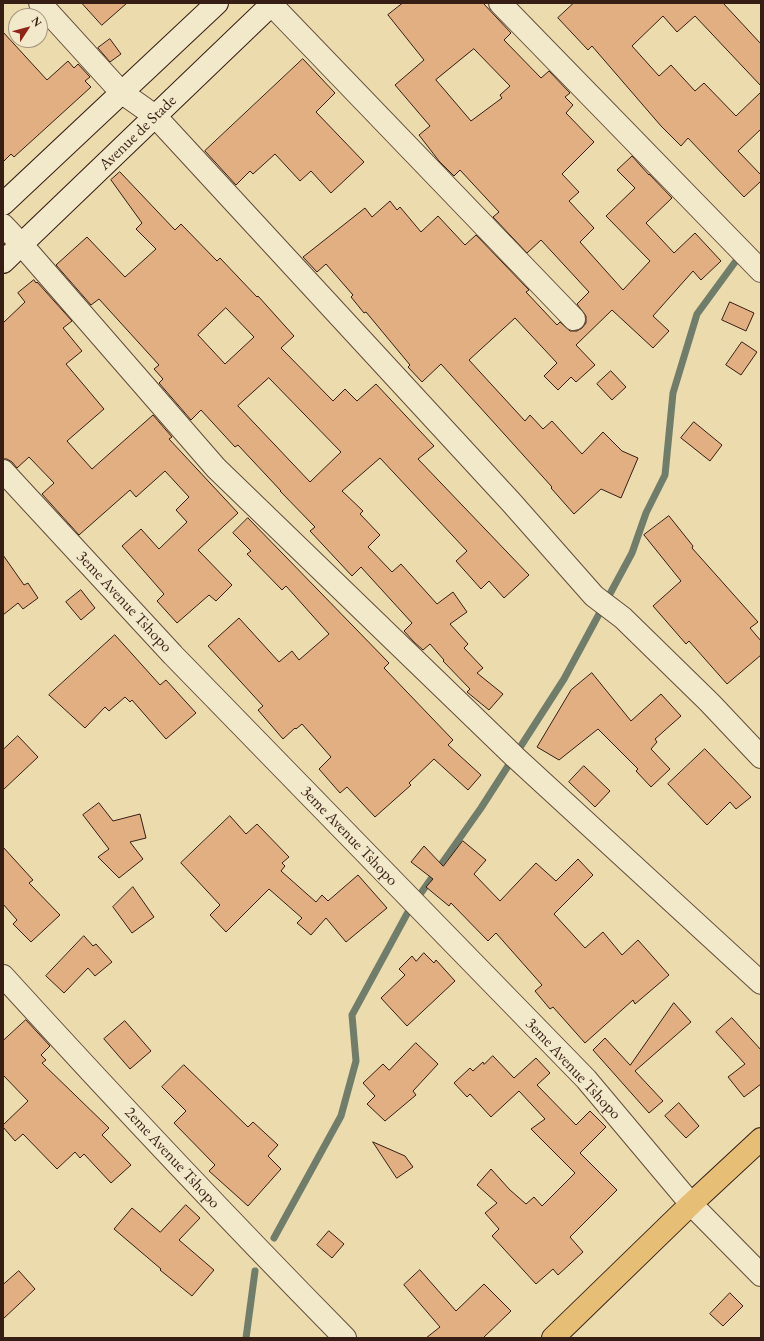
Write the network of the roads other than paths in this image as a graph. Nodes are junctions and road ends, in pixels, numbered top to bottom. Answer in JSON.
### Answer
{"nodes":[{"id":1,"x":40,"y":3,"type":"edge"},
{"id":2,"x":217,"y":3,"type":"edge"},
{"id":3,"x":500,"y":3,"type":"edge"},
{"id":4,"x":271,"y":4,"type":"edge"},
{"id":5,"x":121,"y":92,"type":"junction"},
{"id":6,"x":155,"y":116,"type":"junction"},
{"id":7,"x":3,"y":204,"type":"edge"},
{"id":8,"x":3,"y":225,"type":"edge"},
{"id":9,"x":22,"y":245,"type":"junction"},
{"id":10,"x":3,"y":262,"type":"edge"},
{"id":11,"x":761,"y":271,"type":"edge"},
{"id":12,"x":574,"y":319,"type":"dead end"},
{"id":13,"x":3,"y":471,"type":"edge"},
{"id":14,"x":761,"y":757,"type":"edge"},
{"id":15,"x":3,"y":976,"type":"edge"},
{"id":16,"x":761,"y":983,"type":"edge"},
{"id":17,"x":761,"y":1139,"type":"edge"},
{"id":18,"x":690,"y":1204,"type":"junction"},
{"id":19,"x":761,"y":1275,"type":"edge"},
{"id":20,"x":345,"y":1338,"type":"edge"},
{"id":21,"x":553,"y":1338,"type":"edge"}],
"edges":[{"from":1,"to":5,"type":"street"},
{"from":2,"to":5,"type":"street"},
{"from":3,"to":11,"type":"street"},
{"from":4,"to":6,"type":"street","name":"Avenue de Stade"},
{"from":4,"to":12,"type":"street"},
{"from":5,"to":6,"type":"street"},
{"from":5,"to":7,"type":"street"},
{"from":6,"to":9,"type":"street","name":"Avenue de Stade"},
{"from":6,"to":14,"type":"street"},
{"from":8,"to":9,"type":"street"},
{"from":9,"to":10,"type":"street","name":"Avenue de Stade"},
{"from":9,"to":16,"type":"street"},
{"from":13,"to":18,"type":"street","name":"3eme Avenue Tshopo"},
{"from":15,"to":20,"type":"street","name":"2eme Avenue Tshopo"},
{"from":17,"to":18,"type":"highway"},
{"from":18,"to":19,"type":"street","name":"3eme Avenue Tshopo"},
{"from":18,"to":21,"type":"highway"}]}
